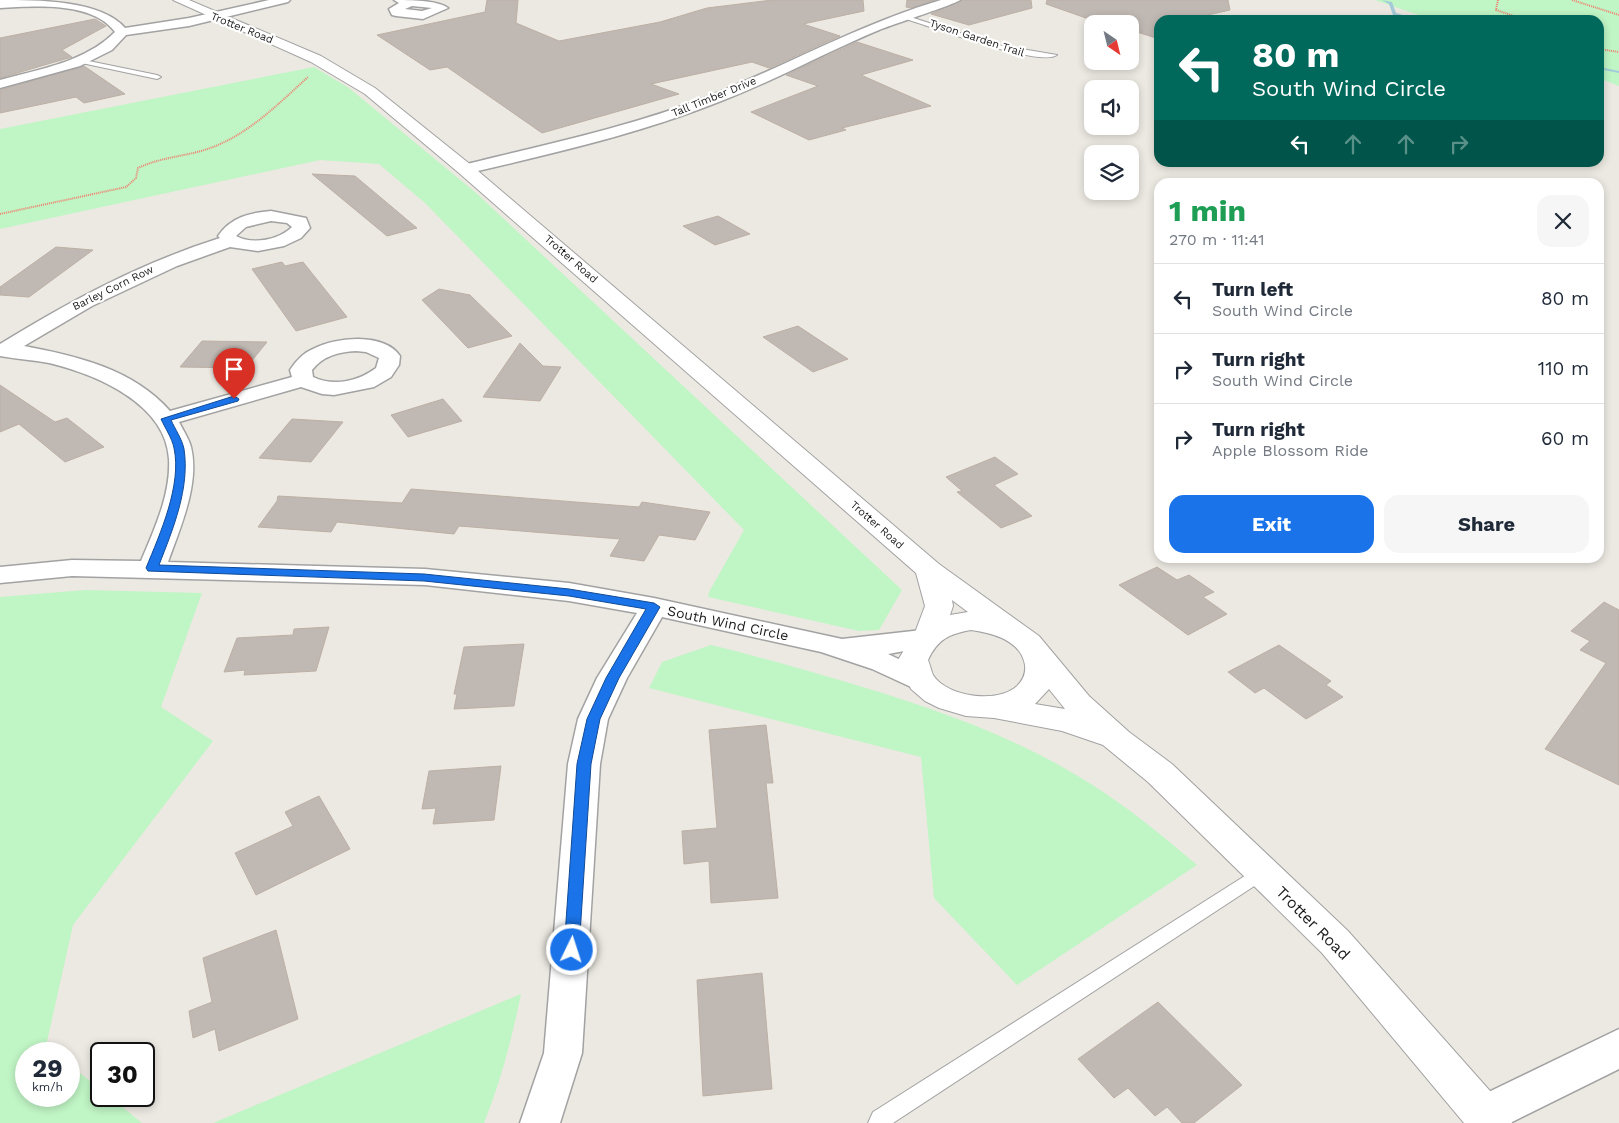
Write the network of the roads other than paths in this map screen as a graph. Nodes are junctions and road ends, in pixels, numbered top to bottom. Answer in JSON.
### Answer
{"nodes":[{"id":1,"x":179,"y":0,"type":"edge"},
{"id":2,"x":284,"y":0,"type":"edge"},
{"id":3,"x":954,"y":0,"type":"edge"},
{"id":4,"x":0,"y":4,"type":"edge"},
{"id":5,"x":900,"y":16,"type":"junction"},
{"id":6,"x":214,"y":17,"type":"junction"},
{"id":7,"x":122,"y":32,"type":"junction"},
{"id":8,"x":1054,"y":55,"type":"dead end"},
{"id":9,"x":79,"y":61,"type":"junction"},
{"id":10,"x":157,"y":77,"type":"dead end"},
{"id":11,"x":0,"y":84,"type":"edge"},
{"id":12,"x":465,"y":169,"type":"junction"},
{"id":13,"x":230,"y":241,"type":"dead end"},
{"id":14,"x":2,"y":350,"type":"edge"},
{"id":15,"x":303,"y":380,"type":"dead end"},
{"id":16,"x":166,"y":419,"type":"junction"},
{"id":17,"x":152,"y":568,"type":"junction"},
{"id":18,"x":929,"y":570,"type":"junction"},
{"id":19,"x":0,"y":576,"type":"edge"},
{"id":20,"x":654,"y":607,"type":"junction"},
{"id":21,"x":1015,"y":632,"type":"junction"},
{"id":22,"x":926,"y":635,"type":"junction"},
{"id":23,"x":826,"y":644,"type":"junction"},
{"id":24,"x":1038,"y":655,"type":"junction"},
{"id":25,"x":922,"y":682,"type":"junction"},
{"id":26,"x":994,"y":707,"type":"junction"},
{"id":27,"x":1118,"y":740,"type":"junction"},
{"id":28,"x":1262,"y":872,"type":"junction"},
{"id":29,"x":1619,"y":1046,"type":"edge"},
{"id":30,"x":1488,"y":1119,"type":"edge"},
{"id":31,"x":540,"y":1123,"type":"edge"},
{"id":32,"x":879,"y":1123,"type":"edge"}],
"edges":[{"from":1,"to":6,"type":"street","name":"Trotter Road"},
{"from":2,"to":6,"type":"street"},
{"from":3,"to":5,"type":"street","name":"Tall Timber Drive"},
{"from":4,"to":7,"type":"street"},
{"from":5,"to":8,"type":"lane","name":"Tyson Garden Trail"},
{"from":5,"to":12,"type":"street","name":"Tall Timber Drive"},
{"from":6,"to":7,"type":"street"},
{"from":6,"to":12,"type":"street","name":"Trotter Road"},
{"from":7,"to":9,"type":"street"},
{"from":9,"to":10,"type":"lane"},
{"from":9,"to":11,"type":"street"},
{"from":12,"to":18,"type":"street","name":"Trotter Road"},
{"from":13,"to":14,"type":"street","name":"Barley Corn Row"},
{"from":14,"to":16,"type":"street"},
{"from":15,"to":16,"type":"street"},
{"from":16,"to":17,"type":"street"},
{"from":17,"to":19,"type":"street","name":"South Wind Circle"},
{"from":17,"to":20,"type":"street","name":"South Wind Circle"},
{"from":18,"to":21,"type":"street","name":"Trotter Road"},
{"from":18,"to":22,"type":"street"},
{"from":20,"to":23,"type":"street","name":"South Wind Circle"},
{"from":20,"to":31,"type":"street"},
{"from":21,"to":22,"type":"street"},
{"from":21,"to":24,"type":"street"},
{"from":22,"to":23,"type":"street","name":"South Wind Circle"},
{"from":22,"to":25,"type":"street"},
{"from":23,"to":25,"type":"street","name":"South Wind Circle"},
{"from":24,"to":26,"type":"street"},
{"from":24,"to":27,"type":"street","name":"Trotter Road"},
{"from":25,"to":26,"type":"street"},
{"from":26,"to":27,"type":"street","name":"Trotter Road"},
{"from":27,"to":28,"type":"street","name":"Trotter Road"},
{"from":28,"to":30,"type":"street","name":"Trotter Road"},
{"from":28,"to":32,"type":"lane"},
{"from":29,"to":30,"type":"street"}]}
